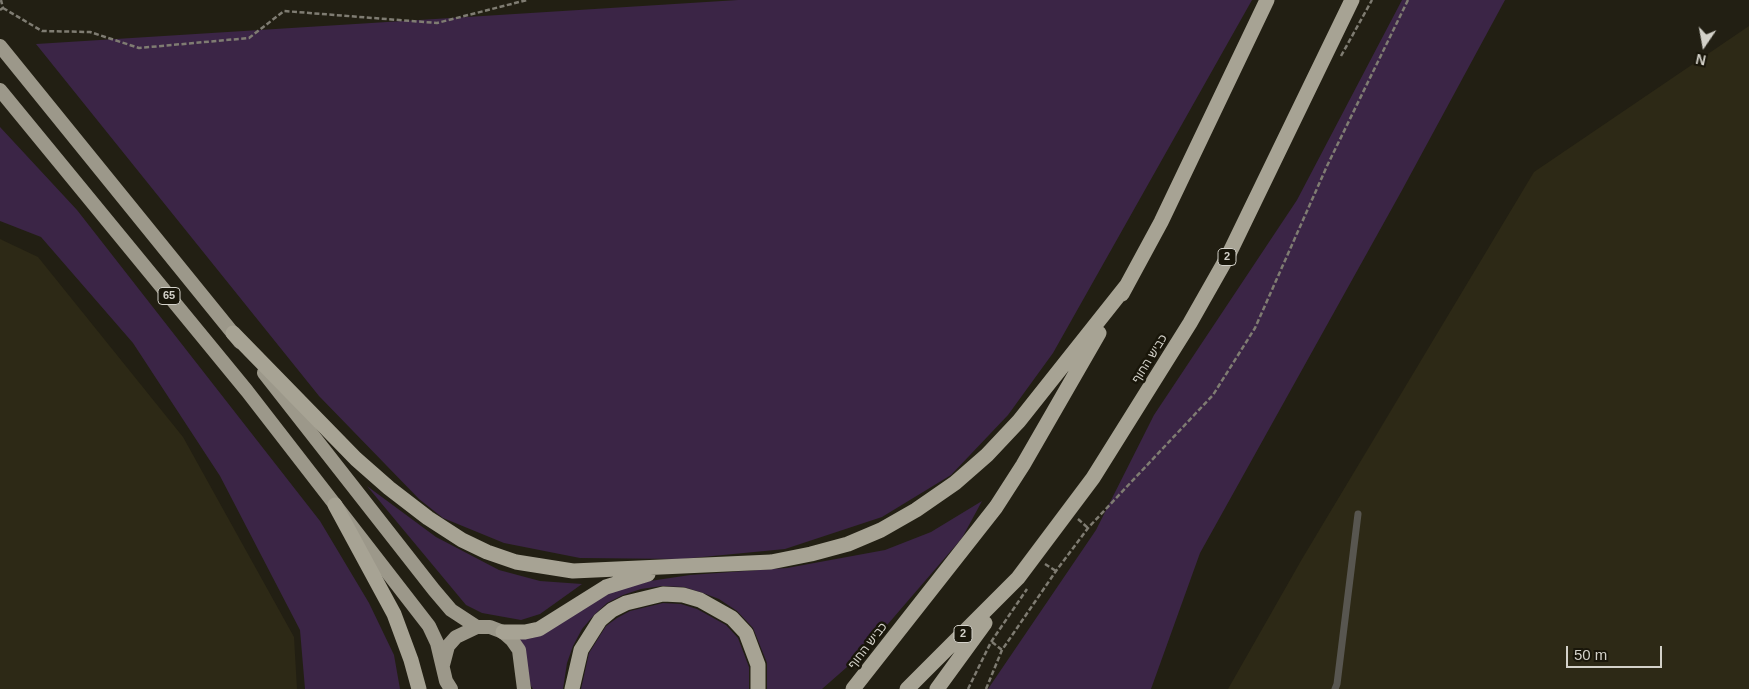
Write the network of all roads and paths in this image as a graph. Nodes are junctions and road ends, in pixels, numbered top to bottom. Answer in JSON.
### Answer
{"nodes":[{"id":1,"x":1,"y":0,"type":"edge"},
{"id":2,"x":527,"y":0,"type":"edge"},
{"id":3,"x":1268,"y":0,"type":"edge"},
{"id":4,"x":1352,"y":0,"type":"edge"},
{"id":5,"x":1408,"y":0,"type":"edge"},
{"id":6,"x":2,"y":9,"type":"edge"},
{"id":7,"x":0,"y":46,"type":"edge"},
{"id":8,"x":0,"y":90,"type":"edge"},
{"id":9,"x":1127,"y":285,"type":"junction"},
{"id":10,"x":233,"y":333,"type":"junction"},
{"id":11,"x":335,"y":505,"type":"junction"},
{"id":12,"x":1358,"y":514,"type":"dead end"},
{"id":13,"x":1077,"y":518,"type":"dead end"},
{"id":14,"x":1088,"y":528,"type":"junction"},
{"id":15,"x":1044,"y":564,"type":"dead end"},
{"id":16,"x":709,"y":565,"type":"junction"},
{"id":17,"x":1056,"y":571,"type":"junction"},
{"id":18,"x":1018,"y":578,"type":"junction"},
{"id":19,"x":477,"y":627,"type":"junction"},
{"id":20,"x":503,"y":632,"type":"junction"},
{"id":21,"x":992,"y":642,"type":"dead end"},
{"id":22,"x":1002,"y":650,"type":"junction"},
{"id":23,"x":443,"y":668,"type":"junction"},
{"id":24,"x":419,"y":689,"type":"edge"},
{"id":25,"x":451,"y":689,"type":"edge"},
{"id":26,"x":524,"y":689,"type":"edge"},
{"id":27,"x":572,"y":689,"type":"edge"},
{"id":28,"x":758,"y":689,"type":"edge"},
{"id":29,"x":853,"y":689,"type":"edge"},
{"id":30,"x":907,"y":689,"type":"edge"},
{"id":31,"x":937,"y":689,"type":"edge"},
{"id":32,"x":986,"y":689,"type":"edge"},
{"id":33,"x":1334,"y":689,"type":"edge"}],
"edges":[{"from":1,"to":6,"type":"path"},
{"from":2,"to":6,"type":"path"},
{"from":3,"to":9,"type":"highway","name":"כביש החוף"},
{"from":4,"to":18,"type":"highway","name":"כביש החוף","number":"2"},
{"from":5,"to":14,"type":"path"},
{"from":7,"to":10,"type":"highway","number":"65"},
{"from":8,"to":11,"type":"highway","number":"65"},
{"from":9,"to":16,"type":"highway"},
{"from":9,"to":29,"type":"highway","name":"כביש החוף"},
{"from":10,"to":16,"type":"highway"},
{"from":10,"to":19,"type":"highway","number":"65"},
{"from":11,"to":23,"type":"highway","number":"65"},
{"from":11,"to":24,"type":"highway"},
{"from":12,"to":33,"type":"lane"},
{"from":13,"to":14,"type":"path"},
{"from":14,"to":17,"type":"path"},
{"from":15,"to":17,"type":"path"},
{"from":16,"to":20,"type":"highway"},
{"from":17,"to":22,"type":"path"},
{"from":18,"to":30,"type":"highway","name":"כביש החוף","number":"2"},
{"from":18,"to":31,"type":"highway"},
{"from":19,"to":20,"type":"highway","number":"65"},
{"from":19,"to":23,"type":"highway"},
{"from":20,"to":26,"type":"highway"},
{"from":21,"to":22,"type":"path"},
{"from":22,"to":32,"type":"path"},
{"from":23,"to":25,"type":"highway","number":"65"},
{"from":27,"to":28,"type":"highway"}]}
